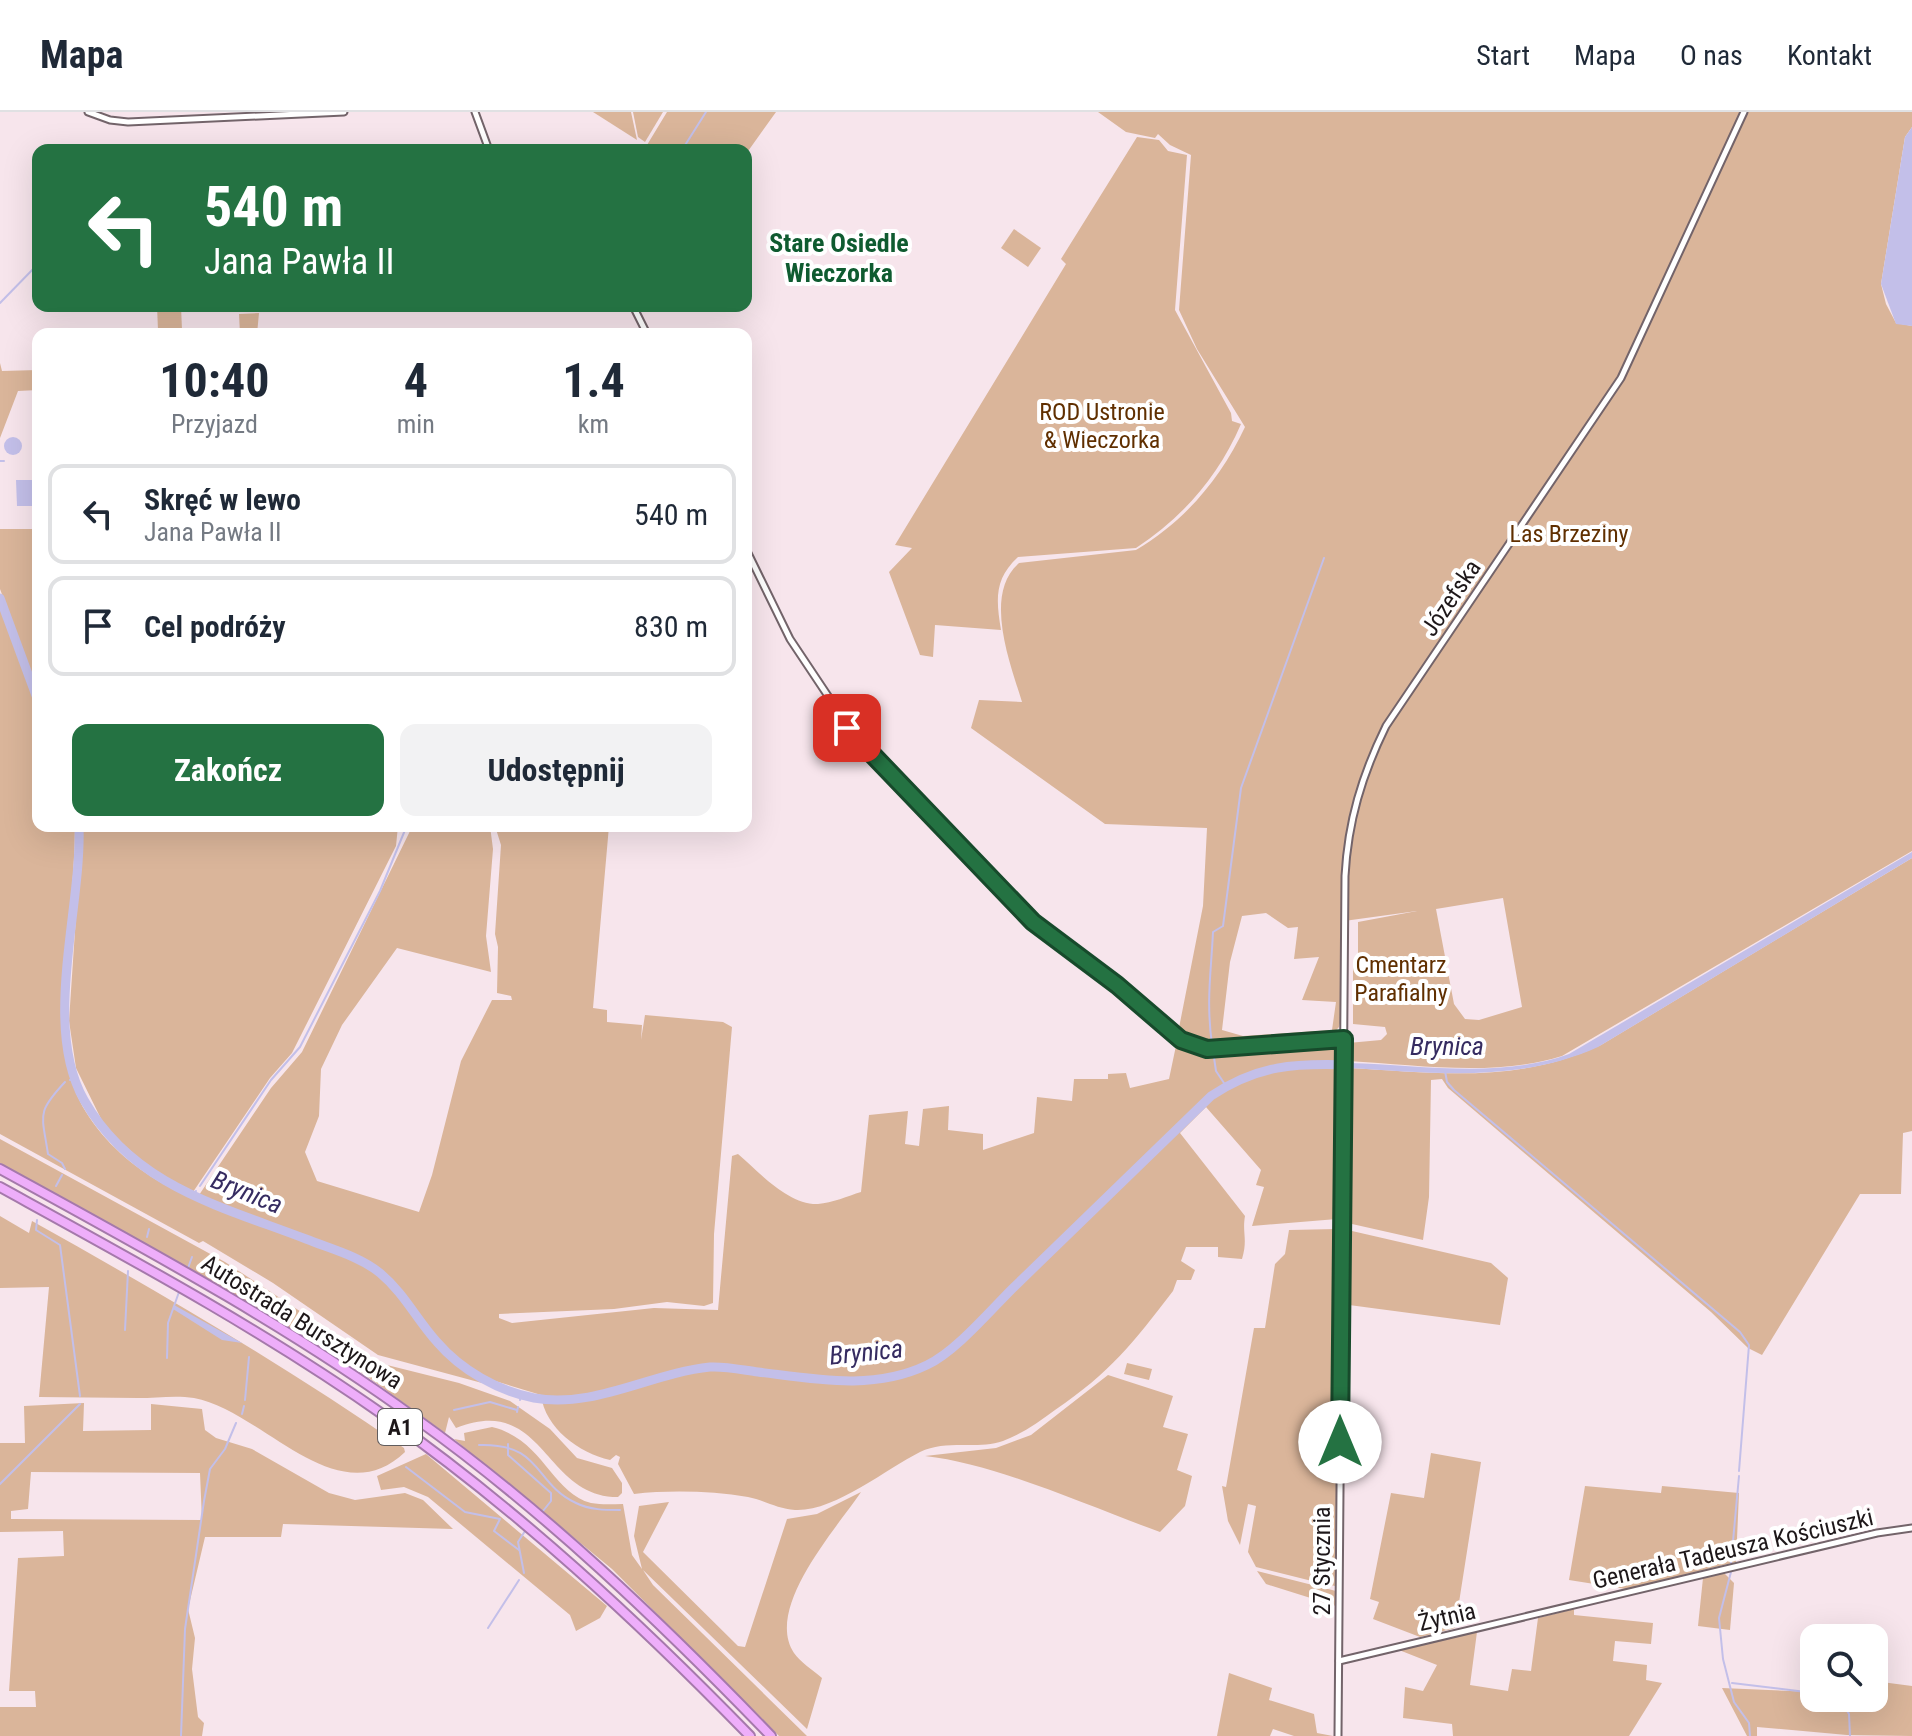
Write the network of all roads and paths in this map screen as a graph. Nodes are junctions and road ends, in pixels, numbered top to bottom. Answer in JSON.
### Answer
{"nodes":[{"id":1,"x":88,"y":112,"type":"edge"},
{"id":2,"x":344,"y":112,"type":"edge"},
{"id":3,"x":475,"y":112,"type":"edge"},
{"id":4,"x":1744,"y":112,"type":"edge"},
{"id":5,"x":487,"y":144,"type":"edge"},
{"id":6,"x":752,"y":561,"type":"edge"},
{"id":7,"x":1344,"y":1039,"type":"junction"},
{"id":8,"x":1343,"y":1054,"type":"joint"},
{"id":9,"x":0,"y":1169,"type":"edge"},
{"id":10,"x":0,"y":1187,"type":"edge"},
{"id":11,"x":1912,"y":1528,"type":"edge"},
{"id":12,"x":1563,"y":1608,"type":"joint"},
{"id":13,"x":1339,"y":1661,"type":"junction"},
{"id":14,"x":750,"y":1736,"type":"edge"},
{"id":15,"x":771,"y":1736,"type":"edge"},
{"id":16,"x":1338,"y":1736,"type":"edge"}],
"edges":[{"from":1,"to":2,"type":"street"},
{"from":3,"to":5,"type":"street"},
{"from":4,"to":7,"type":"street","name":"Józefska"},
{"from":6,"to":7,"type":"street"},
{"from":7,"to":8,"type":"street","name":"Józefska"},
{"from":8,"to":13,"type":"street","name":"27 Stycznia"},
{"from":9,"to":15,"type":"highway","name":"Autostrada Bursztynowa","number":"A1"},
{"from":10,"to":14,"type":"highway","name":"Autostrada Bursztynowa","number":"A1"},
{"from":11,"to":12,"type":"street","name":"Generała Tadeusza Kościuszki"},
{"from":12,"to":13,"type":"street","name":"Żytnia"},
{"from":13,"to":16,"type":"street","name":"27 Stycznia"}]}
